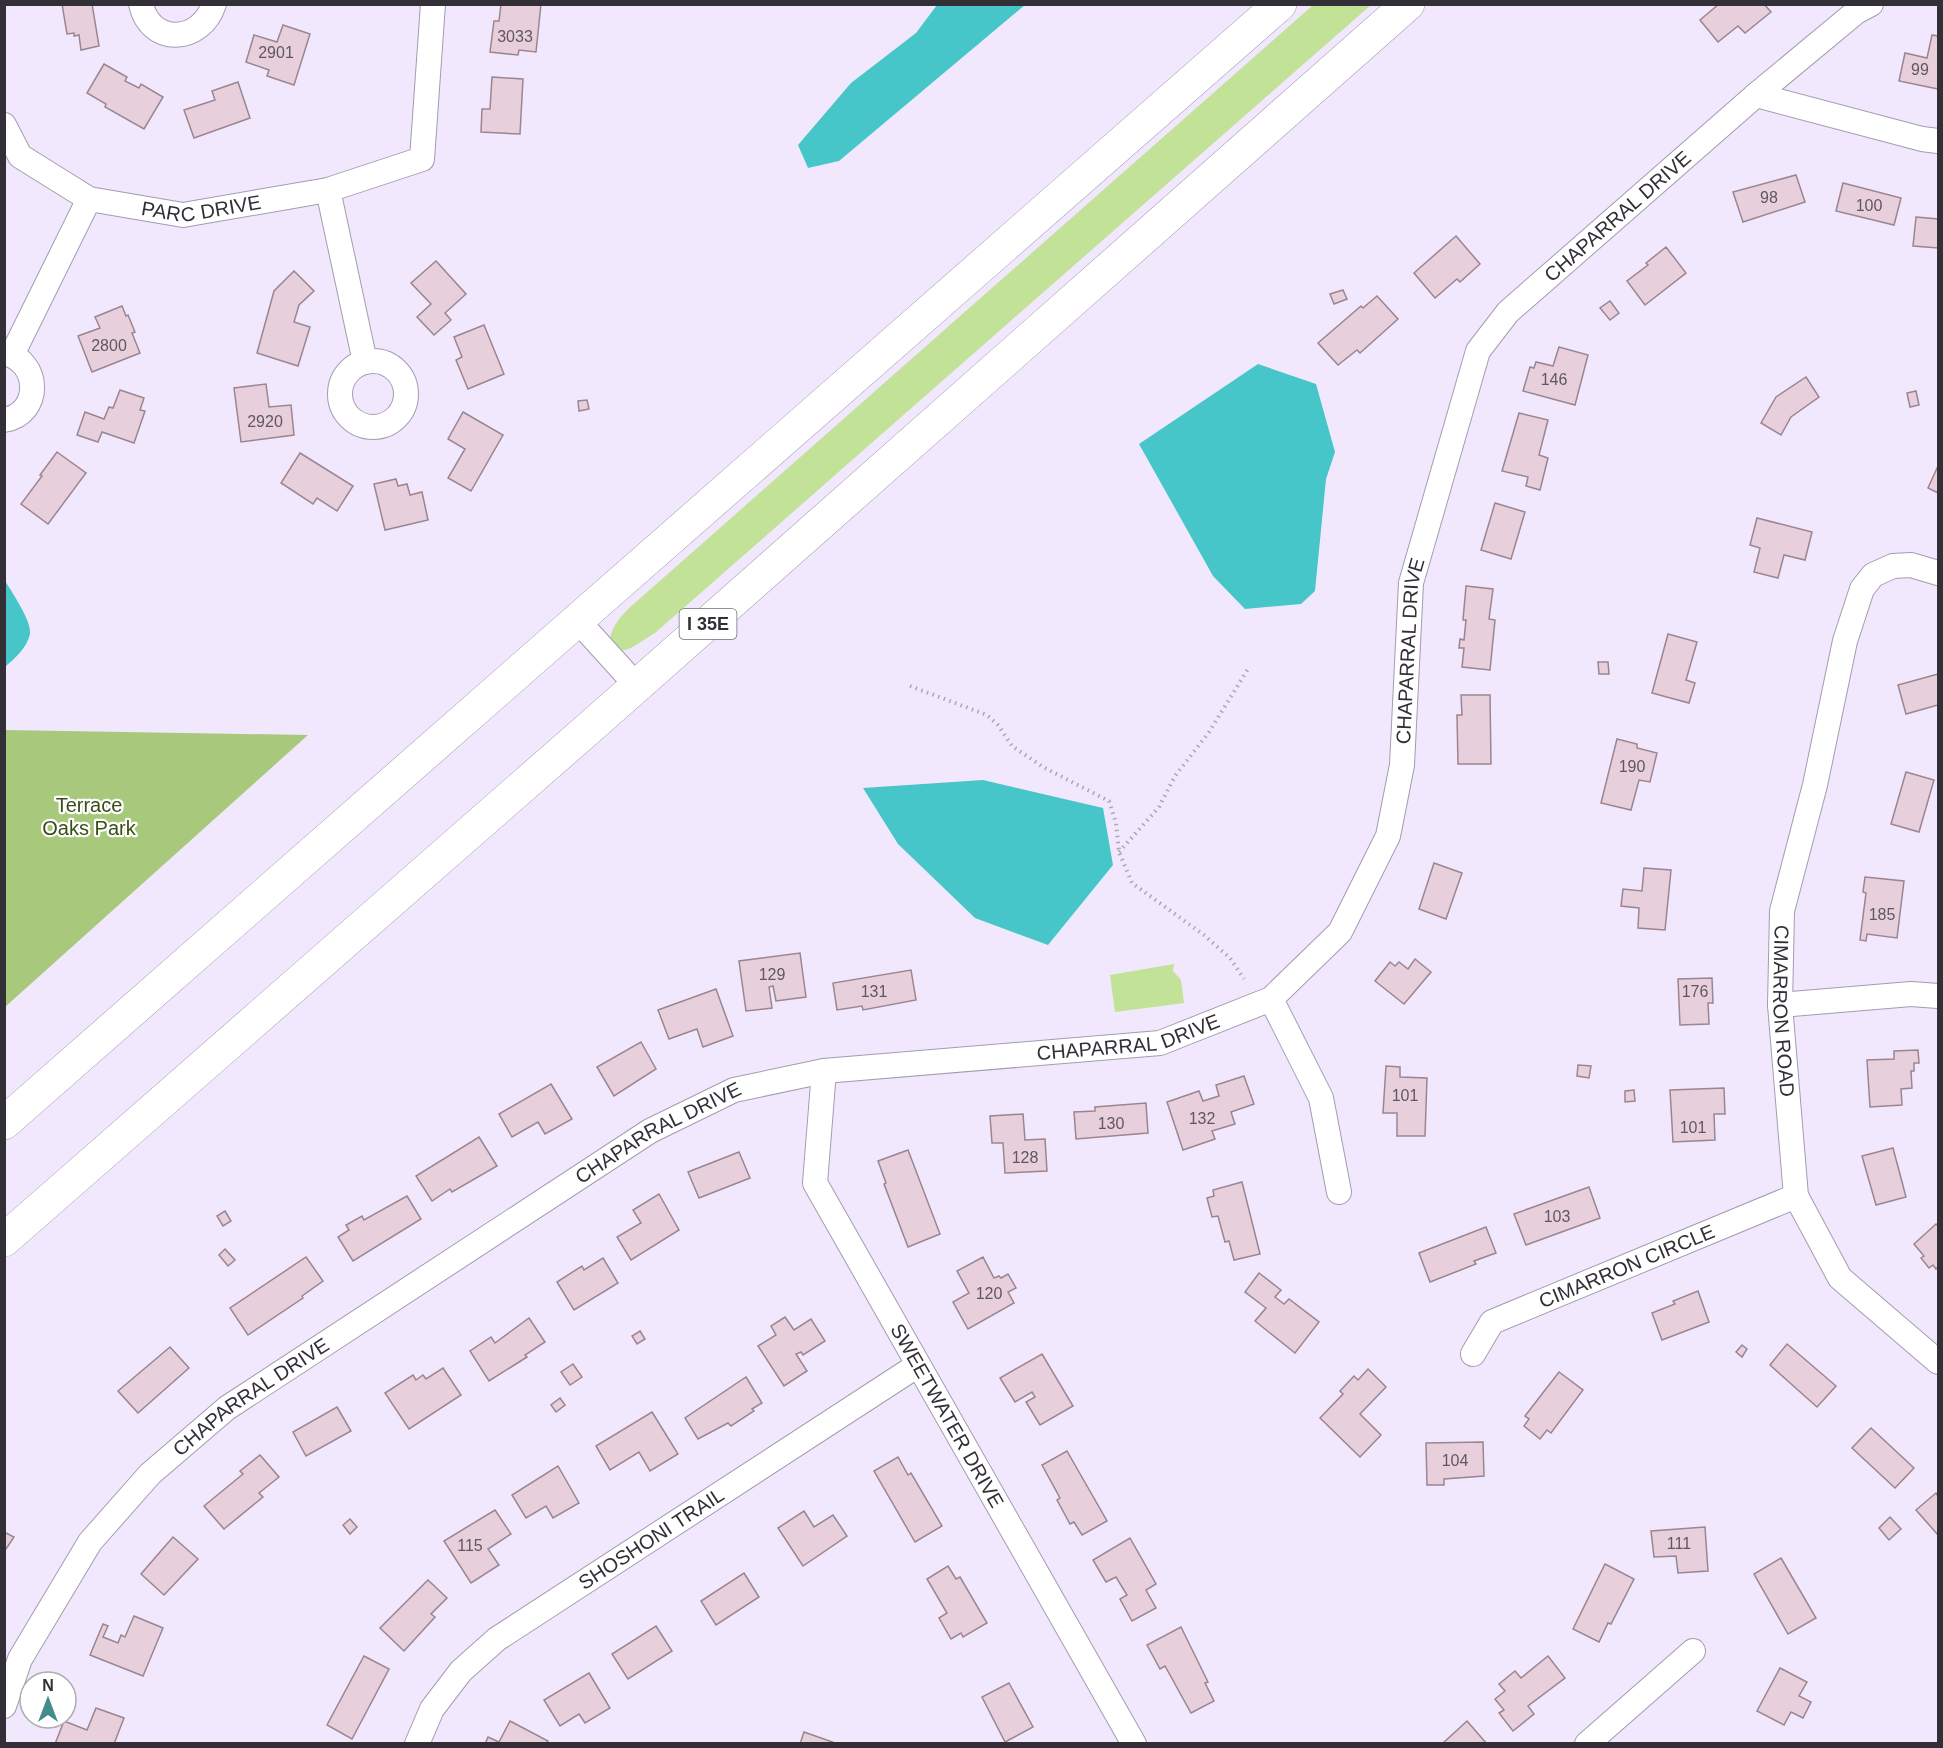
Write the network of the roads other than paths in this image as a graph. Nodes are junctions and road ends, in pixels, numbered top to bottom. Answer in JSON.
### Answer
{"nodes":[{"id":1,"x":141,"y":4,"type":"edge"},
{"id":2,"x":214,"y":4,"type":"edge"},
{"id":3,"x":433,"y":4,"type":"edge"},
{"id":4,"x":1280,"y":4,"type":"edge"},
{"id":5,"x":1408,"y":4,"type":"edge"},
{"id":6,"x":1871,"y":4,"type":"edge"},
{"id":7,"x":1756,"y":95,"type":"junction"},
{"id":8,"x":4,"y":125,"type":"edge"},
{"id":9,"x":1938,"y":141,"type":"edge"},
{"id":10,"x":328,"y":190,"type":"junction"},
{"id":11,"x":89,"y":198,"type":"junction"},
{"id":12,"x":8,"y":354,"type":"edge"},
{"id":13,"x":365,"y":362,"type":"dead end"},
{"id":14,"x":4,"y":420,"type":"edge"},
{"id":15,"x":1938,"y":573,"type":"edge"},
{"id":16,"x":579,"y":622,"type":"junction"},
{"id":17,"x":638,"y":686,"type":"junction"},
{"id":18,"x":1938,"y":996,"type":"edge"},
{"id":19,"x":1271,"y":999,"type":"junction"},
{"id":20,"x":1780,"y":1005,"type":"junction"},
{"id":21,"x":824,"y":1071,"type":"junction"},
{"id":22,"x":4,"y":1124,"type":"edge"},
{"id":23,"x":1339,"y":1192,"type":"dead end"},
{"id":24,"x":1796,"y":1196,"type":"junction"},
{"id":25,"x":4,"y":1240,"type":"edge"},
{"id":26,"x":1473,"y":1354,"type":"dead end"},
{"id":27,"x":1938,"y":1362,"type":"edge"},
{"id":28,"x":918,"y":1365,"type":"junction"},
{"id":29,"x":1693,"y":1651,"type":"dead end"},
{"id":30,"x":4,"y":1706,"type":"edge"},
{"id":31,"x":417,"y":1743,"type":"edge"},
{"id":32,"x":1134,"y":1743,"type":"edge"},
{"id":33,"x":1587,"y":1743,"type":"edge"}],
"edges":[{"from":1,"to":2,"type":"street"},
{"from":3,"to":10,"type":"street","name":"PARC DRIVE"},
{"from":4,"to":16,"type":"highway"},
{"from":5,"to":17,"type":"highway","number":"I 35E"},
{"from":6,"to":7,"type":"street","name":"CHAPARRAL DRIVE"},
{"from":7,"to":9,"type":"street"},
{"from":7,"to":19,"type":"street","name":"CHAPARRAL DRIVE"},
{"from":8,"to":11,"type":"street","name":"PARC DRIVE"},
{"from":10,"to":11,"type":"street","name":"PARC DRIVE"},
{"from":10,"to":13,"type":"street"},
{"from":11,"to":12,"type":"street"},
{"from":12,"to":14,"type":"street"},
{"from":15,"to":20,"type":"street","name":"CIMARRON ROAD"},
{"from":16,"to":17,"type":"street"},
{"from":16,"to":22,"type":"highway"},
{"from":17,"to":25,"type":"highway","number":"I 35E"},
{"from":18,"to":20,"type":"street"},
{"from":19,"to":21,"type":"street","name":"CHAPARRAL DRIVE"},
{"from":19,"to":23,"type":"street"},
{"from":20,"to":24,"type":"street","name":"CIMARRON ROAD"},
{"from":21,"to":28,"type":"street","name":"SWEETWATER DRIVE"},
{"from":21,"to":30,"type":"street","name":"CHAPARRAL DRIVE"},
{"from":24,"to":26,"type":"street","name":"CIMARRON CIRCLE"},
{"from":24,"to":27,"type":"street","name":"CIMARRON ROAD"},
{"from":28,"to":31,"type":"street","name":"SHOSHONI TRAIL"},
{"from":28,"to":32,"type":"street","name":"SWEETWATER DRIVE"},
{"from":29,"to":33,"type":"street"}]}
